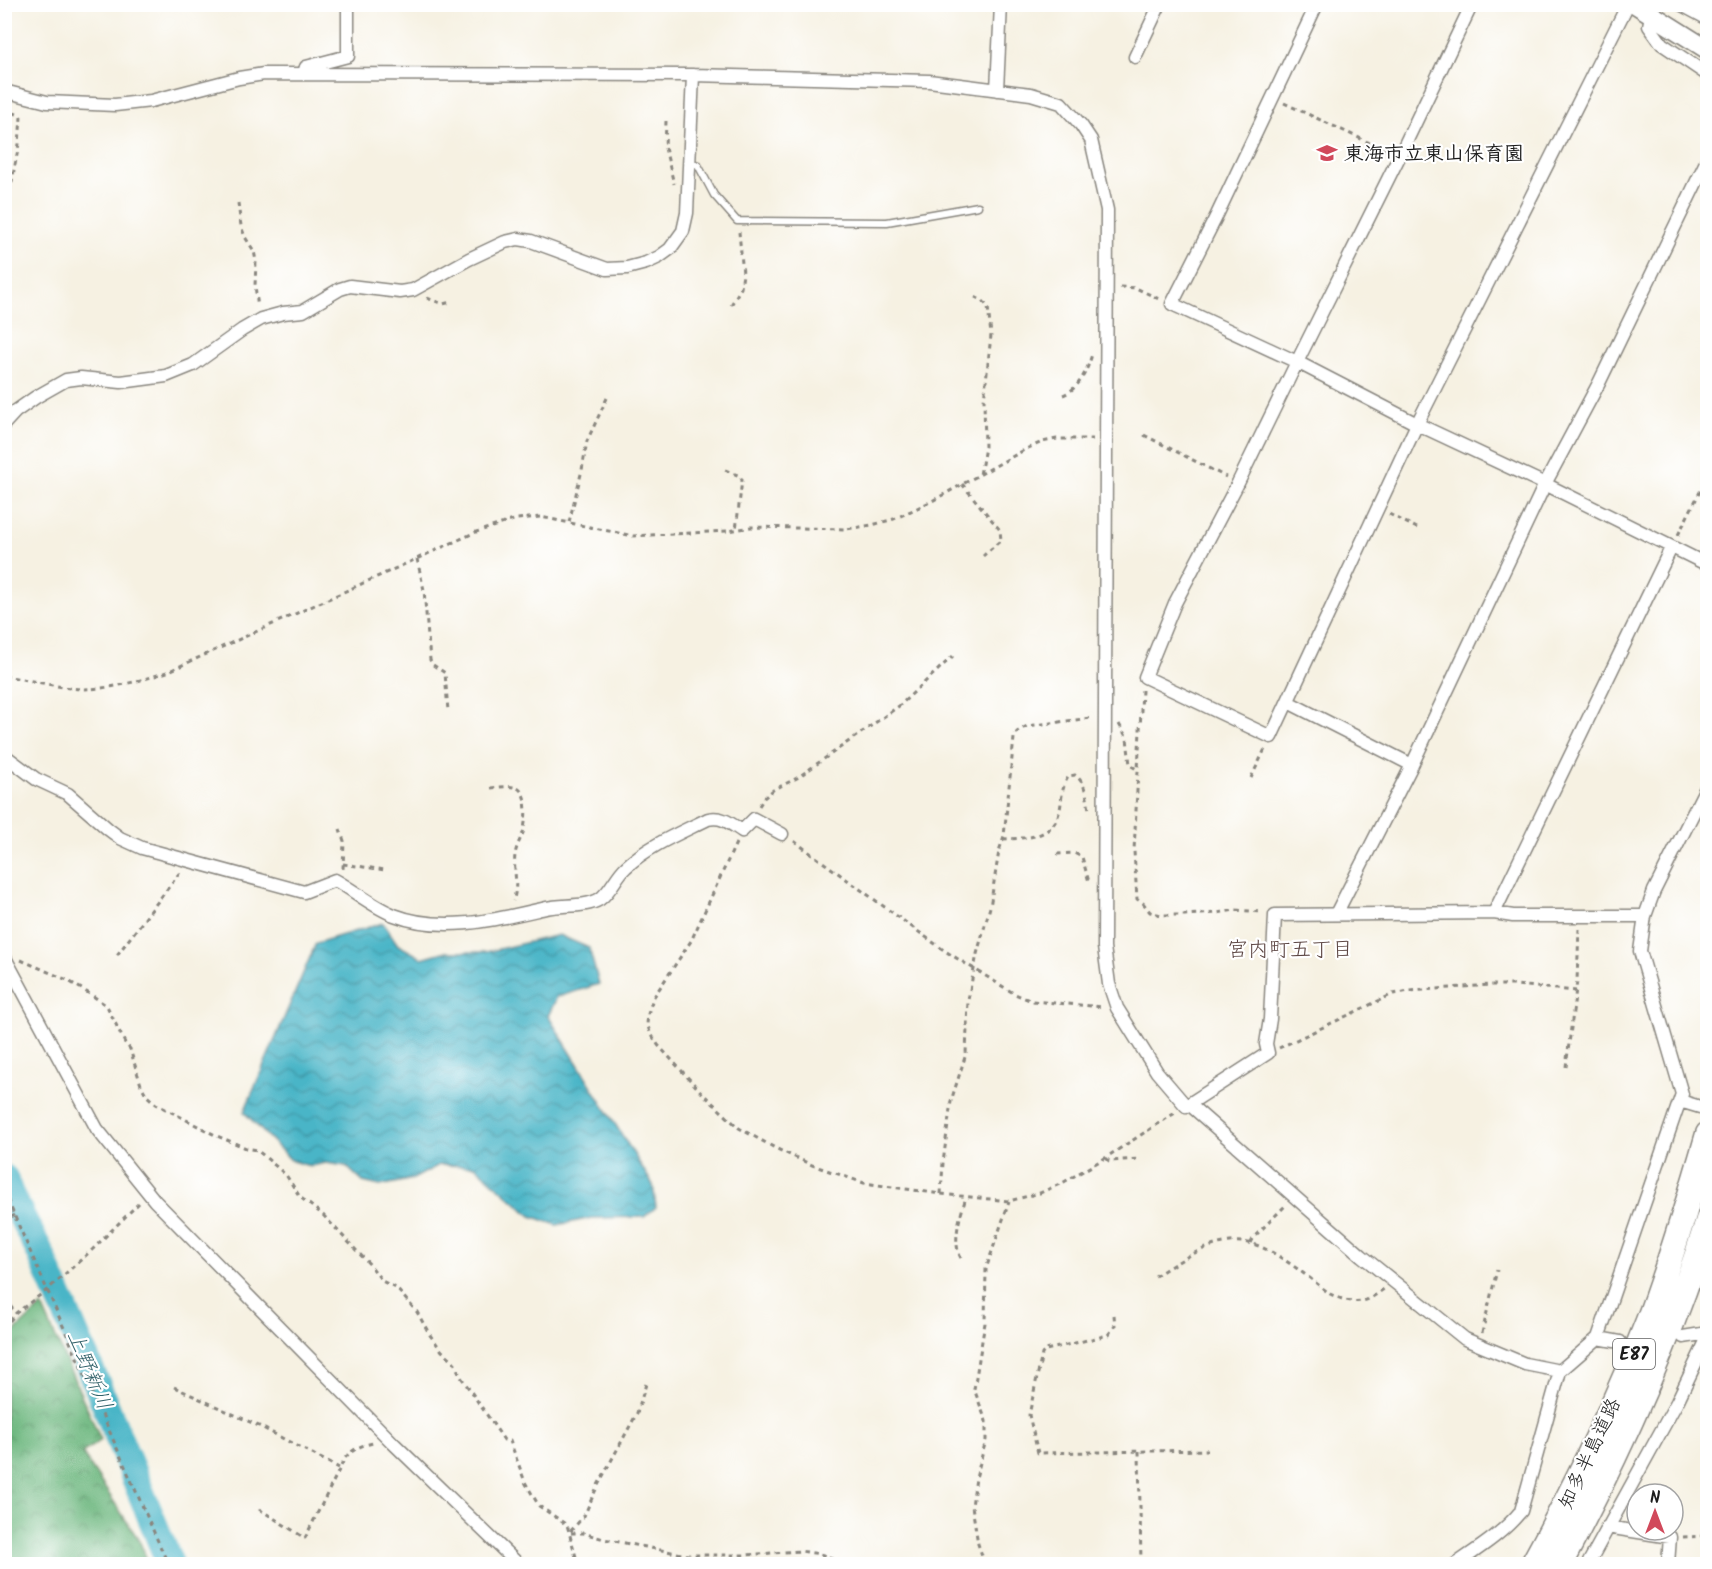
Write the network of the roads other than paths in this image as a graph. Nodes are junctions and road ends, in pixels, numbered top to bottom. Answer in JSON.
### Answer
{"nodes":[{"id":1,"x":348,"y":4,"type":"edge"},
{"id":2,"x":1000,"y":4,"type":"edge"},
{"id":3,"x":1160,"y":4,"type":"edge"},
{"id":4,"x":1317,"y":4,"type":"edge"},
{"id":5,"x":1472,"y":4,"type":"edge"},
{"id":6,"x":1628,"y":4,"type":"edge"},
{"id":7,"x":1635,"y":4,"type":"edge"},
{"id":8,"x":1680,"y":4,"type":"edge"},
{"id":9,"x":1651,"y":15,"type":"junction"},
{"id":10,"x":1707,"y":19,"type":"edge"},
{"id":11,"x":1707,"y":50,"type":"edge"},
{"id":12,"x":1135,"y":57,"type":"dead end"},
{"id":13,"x":304,"y":73,"type":"junction"},
{"id":14,"x":693,"y":75,"type":"junction"},
{"id":15,"x":1707,"y":75,"type":"edge"},
{"id":16,"x":997,"y":90,"type":"junction"},
{"id":17,"x":4,"y":91,"type":"edge"},
{"id":18,"x":1707,"y":158,"type":"edge"},
{"id":19,"x":690,"y":162,"type":"junction"},
{"id":20,"x":978,"y":206,"type":"dead end"},
{"id":21,"x":1297,"y":362,"type":"junction"},
{"id":22,"x":4,"y":424,"type":"edge"},
{"id":23,"x":1417,"y":424,"type":"junction"},
{"id":24,"x":1545,"y":484,"type":"junction"},
{"id":25,"x":1671,"y":548,"type":"junction"},
{"id":26,"x":1707,"y":565,"type":"edge"},
{"id":27,"x":1288,"y":702,"type":"junction"},
{"id":28,"x":4,"y":755,"type":"edge"},
{"id":29,"x":1412,"y":765,"type":"junction"},
{"id":30,"x":1707,"y":784,"type":"edge"},
{"id":31,"x":782,"y":834,"type":"road end"},
{"id":32,"x":1494,"y":913,"type":"junction"},
{"id":33,"x":1336,"y":914,"type":"junction"},
{"id":34,"x":1645,"y":916,"type":"junction"},
{"id":35,"x":6,"y":959,"type":"edge"},
{"id":36,"x":1680,"y":1101,"type":"junction"},
{"id":37,"x":1187,"y":1105,"type":"junction"},
{"id":38,"x":1700,"y":1107,"type":"dead end"},
{"id":39,"x":1707,"y":1134,"type":"edge"},
{"id":40,"x":1707,"y":1220,"type":"edge"},
{"id":41,"x":1707,"y":1335,"type":"edge"},
{"id":42,"x":1683,"y":1337,"type":"dead end"},
{"id":43,"x":1598,"y":1338,"type":"junction"},
{"id":44,"x":1620,"y":1342,"type":"dead end"},
{"id":45,"x":1560,"y":1371,"type":"junction"},
{"id":46,"x":1607,"y":1527,"type":"junction"},
{"id":47,"x":518,"y":1564,"type":"edge"},
{"id":48,"x":1456,"y":1564,"type":"edge"},
{"id":49,"x":1533,"y":1564,"type":"edge"},
{"id":50,"x":1560,"y":1564,"type":"edge"},
{"id":51,"x":1588,"y":1564,"type":"edge"},
{"id":52,"x":1668,"y":1564,"type":"edge"}],
"edges":[{"from":1,"to":13,"type":"street"},
{"from":2,"to":16,"type":"street"},
{"from":3,"to":12,"type":"street"},
{"from":4,"to":21,"type":"street"},
{"from":5,"to":21,"type":"street"},
{"from":6,"to":23,"type":"street"},
{"from":7,"to":9,"type":"street"},
{"from":8,"to":10,"type":"street"},
{"from":9,"to":11,"type":"street"},
{"from":9,"to":15,"type":"street"},
{"from":13,"to":14,"type":"street"},
{"from":13,"to":17,"type":"street"},
{"from":14,"to":16,"type":"street"},
{"from":14,"to":19,"type":"street"},
{"from":16,"to":37,"type":"street"},
{"from":18,"to":24,"type":"street"},
{"from":19,"to":20,"type":"lane"},
{"from":19,"to":22,"type":"street"},
{"from":21,"to":23,"type":"street"},
{"from":21,"to":27,"type":"street"},
{"from":23,"to":24,"type":"street"},
{"from":23,"to":27,"type":"street"},
{"from":24,"to":25,"type":"street"},
{"from":24,"to":29,"type":"street"},
{"from":25,"to":26,"type":"street"},
{"from":25,"to":32,"type":"street"},
{"from":27,"to":29,"type":"street"},
{"from":28,"to":31,"type":"street"},
{"from":29,"to":33,"type":"street"},
{"from":30,"to":34,"type":"street"},
{"from":32,"to":33,"type":"street"},
{"from":32,"to":34,"type":"street"},
{"from":33,"to":37,"type":"street"},
{"from":34,"to":36,"type":"street"},
{"from":35,"to":47,"type":"street"},
{"from":36,"to":38,"type":"street"},
{"from":36,"to":43,"type":"street"},
{"from":37,"to":45,"type":"street"},
{"from":39,"to":49,"type":"highway","name":"知多半島道路","number":"E87"},
{"from":40,"to":50,"type":"highway","name":"知多半島道路","number":"E87"},
{"from":41,"to":42,"type":"street"},
{"from":41,"to":46,"type":"street"},
{"from":43,"to":44,"type":"street"},
{"from":43,"to":45,"type":"street"},
{"from":45,"to":48,"type":"street"},
{"from":46,"to":51,"type":"street"},
{"from":46,"to":52,"type":"street"}]}
